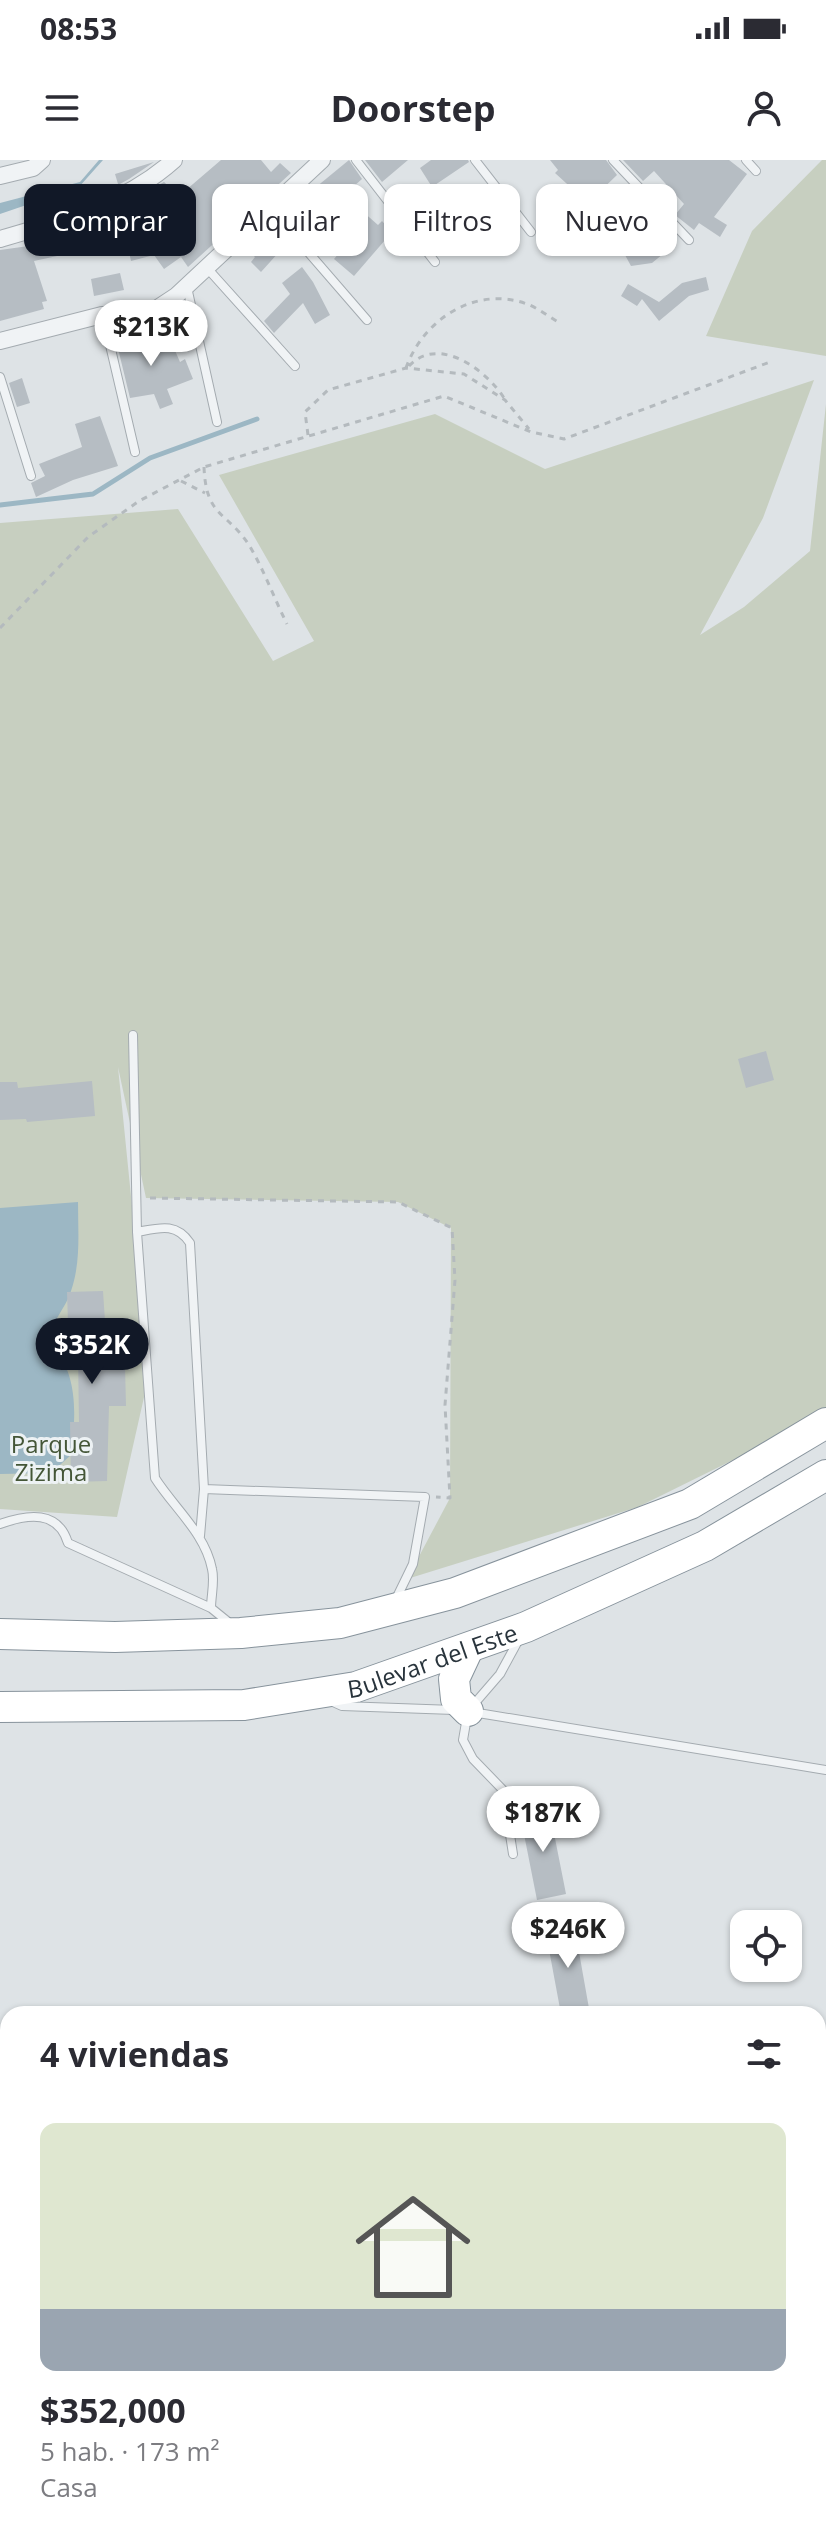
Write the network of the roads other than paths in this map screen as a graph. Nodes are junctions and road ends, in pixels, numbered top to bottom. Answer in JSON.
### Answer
{"nodes":[{"id":1,"x":42,"y":160,"type":"edge"},
{"id":2,"x":174,"y":160,"type":"edge"},
{"id":3,"x":322,"y":160,"type":"edge"},
{"id":4,"x":356,"y":160,"type":"edge"},
{"id":5,"x":475,"y":160,"type":"edge"},
{"id":6,"x":613,"y":160,"type":"edge"},
{"id":7,"x":746,"y":160,"type":"edge"},
{"id":8,"x":756,"y":171,"type":"dead end"},
{"id":9,"x":0,"y":176,"type":"edge"},
{"id":10,"x":296,"y":184,"type":"edge"},
{"id":11,"x":531,"y":232,"type":"dead end"},
{"id":12,"x":0,"y":239,"type":"edge"},
{"id":13,"x":689,"y":240,"type":"dead end"},
{"id":14,"x":220,"y":256,"type":"edge"},
{"id":15,"x":312,"y":256,"type":"edge"},
{"id":16,"x":435,"y":262,"type":"dead end"},
{"id":17,"x":207,"y":268,"type":"junction"},
{"id":18,"x":187,"y":286,"type":"junction"},
{"id":19,"x":102,"y":315,"type":"junction"},
{"id":20,"x":367,"y":320,"type":"dead end"},
{"id":21,"x":0,"y":341,"type":"edge"},
{"id":22,"x":295,"y":366,"type":"dead end"},
{"id":23,"x":0,"y":377,"type":"edge"},
{"id":24,"x":217,"y":422,"type":"dead end"},
{"id":25,"x":135,"y":452,"type":"dead end"},
{"id":26,"x":31,"y":476,"type":"dead end"},
{"id":27,"x":133,"y":1035,"type":"dead end"},
{"id":28,"x":137,"y":1232,"type":"junction"},
{"id":29,"x":826,"y":1423,"type":"edge"},
{"id":30,"x":826,"y":1475,"type":"edge"},
{"id":31,"x":204,"y":1489,"type":"junction"},
{"id":32,"x":0,"y":1524,"type":"edge"},
{"id":33,"x":200,"y":1536,"type":"junction"},
{"id":34,"x":211,"y":1608,"type":"junction"},
{"id":35,"x":390,"y":1610,"type":"junction"},
{"id":36,"x":526,"y":1627,"type":"junction"},
{"id":37,"x":241,"y":1633,"type":"junction"},
{"id":38,"x":0,"y":1634,"type":"edge"},
{"id":39,"x":468,"y":1649,"type":"junction"},
{"id":40,"x":314,"y":1694,"type":"junction"},
{"id":41,"x":0,"y":1707,"type":"edge"},
{"id":42,"x":51,"y":1708,"type":"junction"},
{"id":43,"x":468,"y":1711,"type":"junction"},
{"id":44,"x":0,"y":1714,"type":"edge"},
{"id":45,"x":826,"y":1770,"type":"edge"},
{"id":46,"x":513,"y":1854,"type":"dead end"}],
"edges":[{"from":1,"to":9,"type":"street"},
{"from":2,"to":12,"type":"street"},
{"from":3,"to":10,"type":"street"},
{"from":4,"to":16,"type":"lane"},
{"from":5,"to":11,"type":"lane"},
{"from":6,"to":13,"type":"lane"},
{"from":7,"to":8,"type":"lane"},
{"from":14,"to":17,"type":"street"},
{"from":15,"to":20,"type":"lane"},
{"from":17,"to":18,"type":"street"},
{"from":17,"to":22,"type":"lane"},
{"from":18,"to":19,"type":"street"},
{"from":18,"to":24,"type":"lane"},
{"from":19,"to":21,"type":"street"},
{"from":19,"to":25,"type":"lane"},
{"from":23,"to":26,"type":"lane"},
{"from":27,"to":28,"type":"lane"},
{"from":28,"to":31,"type":"lane"},
{"from":28,"to":33,"type":"lane"},
{"from":29,"to":35,"type":"highway"},
{"from":30,"to":36,"type":"highway","name":"Bulevar del Este"},
{"from":31,"to":33,"type":"lane"},
{"from":31,"to":35,"type":"lane"},
{"from":32,"to":34,"type":"lane"},
{"from":33,"to":34,"type":"lane"},
{"from":34,"to":37,"type":"lane"},
{"from":35,"to":37,"type":"highway"},
{"from":36,"to":39,"type":"highway","name":"Bulevar del Este"},
{"from":36,"to":43,"type":"lane"},
{"from":37,"to":38,"type":"highway"},
{"from":39,"to":40,"type":"highway","name":"Bulevar del Este"},
{"from":39,"to":43,"type":"highway"},
{"from":40,"to":42,"type":"highway","name":"Bulevar del Este"},
{"from":40,"to":43,"type":"lane"},
{"from":41,"to":42,"type":"highway","name":"Bulevar del Este"},
{"from":42,"to":44,"type":"highway"},
{"from":43,"to":45,"type":"lane"},
{"from":43,"to":46,"type":"lane"}]}
